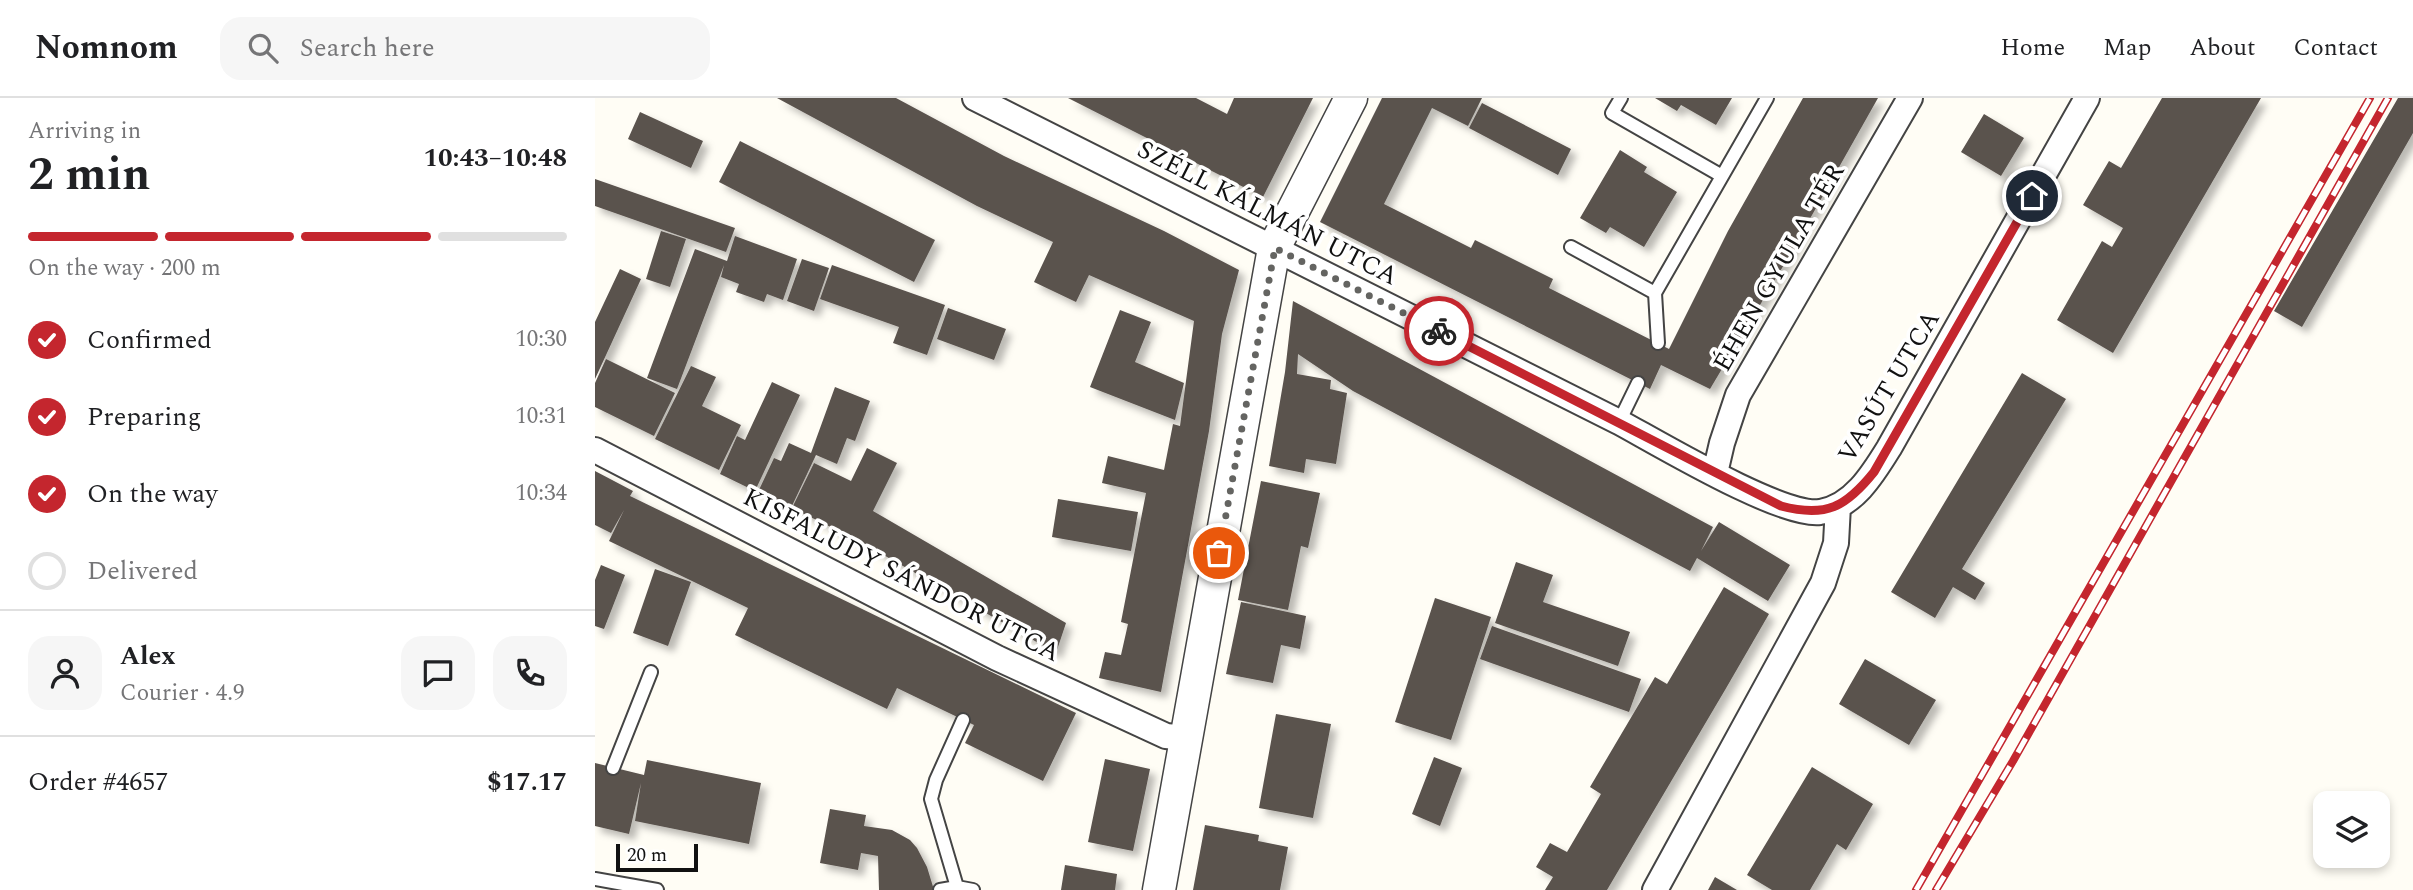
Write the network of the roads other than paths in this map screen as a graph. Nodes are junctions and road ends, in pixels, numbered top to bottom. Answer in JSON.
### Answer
{"nodes":[{"id":1,"x":975,"y":98,"type":"edge"},
{"id":2,"x":1351,"y":98,"type":"edge"},
{"id":3,"x":1621,"y":98,"type":"edge"},
{"id":4,"x":1767,"y":98,"type":"edge"},
{"id":5,"x":1910,"y":98,"type":"edge"},
{"id":6,"x":2087,"y":98,"type":"edge"},
{"id":7,"x":1722,"y":176,"type":"junction"},
{"id":8,"x":1570,"y":247,"type":"dead end"},
{"id":9,"x":1275,"y":248,"type":"junction"},
{"id":10,"x":1655,"y":293,"type":"junction"},
{"id":11,"x":1658,"y":343,"type":"dead end"},
{"id":12,"x":1638,"y":383,"type":"dead end"},
{"id":13,"x":1619,"y":422,"type":"junction"},
{"id":14,"x":595,"y":450,"type":"edge"},
{"id":15,"x":1715,"y":473,"type":"junction"},
{"id":16,"x":1838,"y":506,"type":"junction"},
{"id":17,"x":651,"y":672,"type":"dead end"},
{"id":18,"x":963,"y":720,"type":"dead end"},
{"id":19,"x":1186,"y":738,"type":"junction"},
{"id":20,"x":613,"y":768,"type":"dead end"},
{"id":21,"x":595,"y":879,"type":"edge"},
{"id":22,"x":957,"y":887,"type":"junction"},
{"id":23,"x":657,"y":890,"type":"edge"},
{"id":24,"x":940,"y":890,"type":"edge"},
{"id":25,"x":973,"y":890,"type":"edge"},
{"id":26,"x":1160,"y":890,"type":"edge"},
{"id":27,"x":1655,"y":890,"type":"edge"}],
"edges":[{"from":1,"to":9,"type":"street","name":"SZÉLL KÁLMÁN UTCA"},
{"from":2,"to":9,"type":"street"},
{"from":3,"to":7,"type":"lane"},
{"from":4,"to":7,"type":"lane"},
{"from":5,"to":15,"type":"street","name":"ÉHEN GYULA TÉR"},
{"from":6,"to":16,"type":"street","name":"VASÚT UTCA"},
{"from":7,"to":10,"type":"lane"},
{"from":8,"to":10,"type":"lane"},
{"from":9,"to":13,"type":"street","name":"SZÉLL KÁLMÁN UTCA"},
{"from":9,"to":19,"type":"street"},
{"from":10,"to":11,"type":"lane"},
{"from":12,"to":13,"type":"lane"},
{"from":13,"to":15,"type":"street","name":"SZÉLL KÁLMÁN UTCA"},
{"from":14,"to":19,"type":"street","name":"KISFALUDY SÁNDOR UTCA"},
{"from":15,"to":16,"type":"street","name":"SZÉLL KÁLMÁN UTCA"},
{"from":16,"to":27,"type":"street"},
{"from":17,"to":20,"type":"lane"},
{"from":18,"to":22,"type":"lane"},
{"from":19,"to":26,"type":"street"},
{"from":21,"to":23,"type":"lane"},
{"from":22,"to":24,"type":"lane"},
{"from":22,"to":25,"type":"lane"}]}
